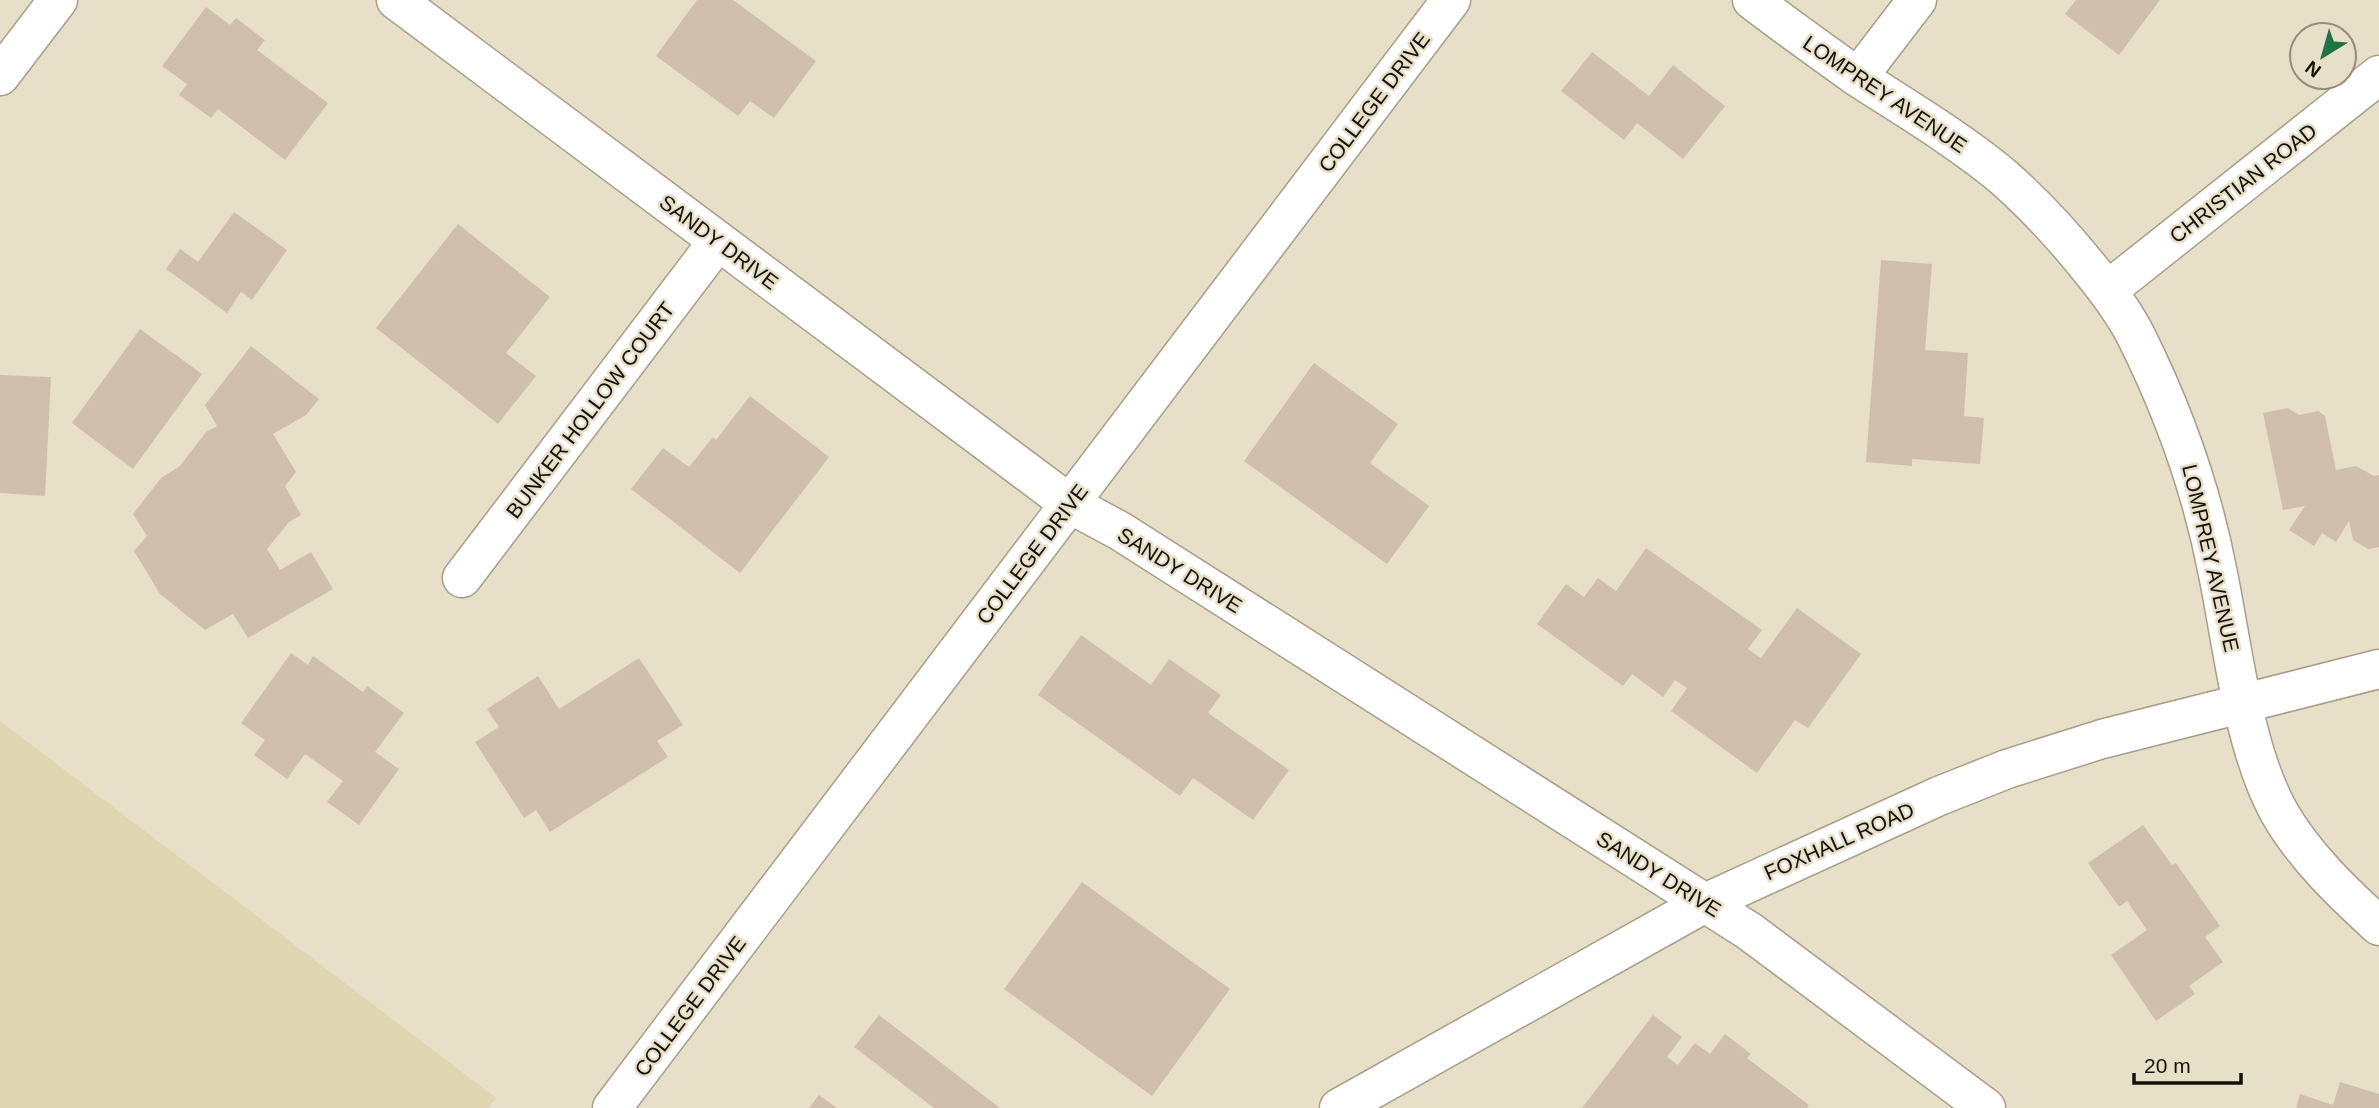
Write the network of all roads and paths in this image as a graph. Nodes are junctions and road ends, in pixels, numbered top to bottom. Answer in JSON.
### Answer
{"nodes":[{"id":1,"x":58,"y":0,"type":"edge"},
{"id":2,"x":396,"y":0,"type":"edge"},
{"id":3,"x":1451,"y":0,"type":"edge"},
{"id":4,"x":1752,"y":0,"type":"edge"},
{"id":5,"x":1917,"y":0,"type":"edge"},
{"id":6,"x":2379,"y":75,"type":"edge"},
{"id":7,"x":0,"y":76,"type":"edge"},
{"id":8,"x":1858,"y":77,"type":"junction"},
{"id":9,"x":718,"y":241,"type":"junction"},
{"id":10,"x":2108,"y":290,"type":"junction"},
{"id":11,"x":1070,"y":504,"type":"junction"},
{"id":12,"x":462,"y":578,"type":"dead end"},
{"id":13,"x":2379,"y":669,"type":"edge"},
{"id":14,"x":2244,"y":704,"type":"junction"},
{"id":15,"x":1705,"y":903,"type":"junction"},
{"id":16,"x":2379,"y":926,"type":"edge"},
{"id":17,"x":612,"y":1108,"type":"edge"},
{"id":18,"x":1339,"y":1108,"type":"edge"},
{"id":19,"x":1986,"y":1108,"type":"edge"}],
"edges":[{"from":1,"to":7,"type":"street"},
{"from":2,"to":9,"type":"street","name":"SANDY DRIVE"},
{"from":3,"to":11,"type":"street","name":"COLLEGE DRIVE"},
{"from":4,"to":8,"type":"street","name":"LOMPREY AVENUE"},
{"from":5,"to":8,"type":"street"},
{"from":6,"to":10,"type":"street","name":"CHRISTIAN ROAD"},
{"from":8,"to":10,"type":"street","name":"LOMPREY AVENUE"},
{"from":9,"to":11,"type":"street","name":"SANDY DRIVE"},
{"from":9,"to":12,"type":"street","name":"BUNKER HOLLOW COURT"},
{"from":10,"to":14,"type":"street","name":"LOMPREY AVENUE"},
{"from":11,"to":15,"type":"street","name":"SANDY DRIVE"},
{"from":11,"to":17,"type":"street","name":"COLLEGE DRIVE"},
{"from":13,"to":14,"type":"street","name":"FOXHALL ROAD"},
{"from":14,"to":15,"type":"street","name":"FOXHALL ROAD"},
{"from":14,"to":16,"type":"street","name":"LOMPREY AVENUE"},
{"from":15,"to":18,"type":"street","name":"FOXHALL ROAD"},
{"from":15,"to":19,"type":"street","name":"SANDY DRIVE"}]}
